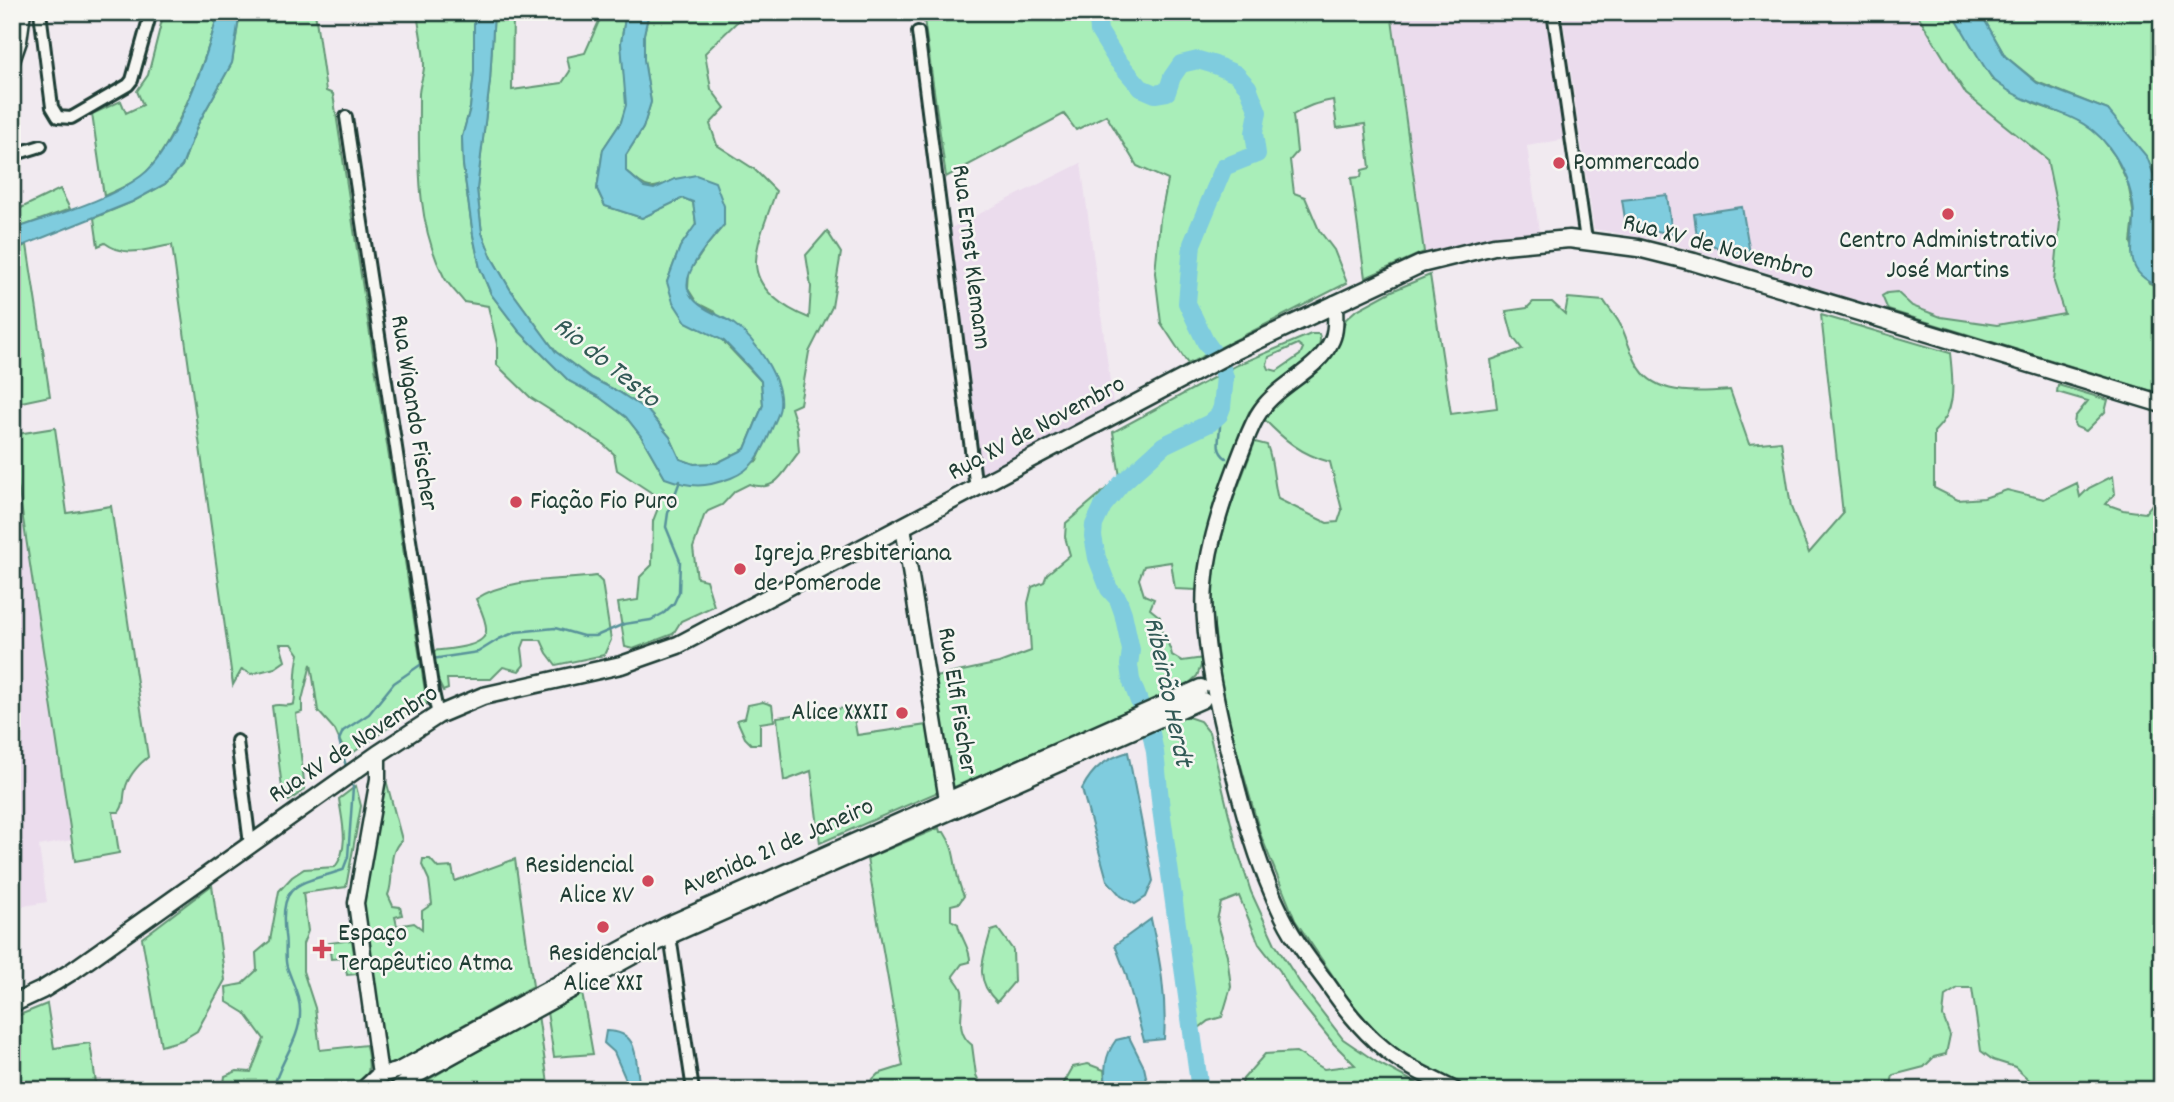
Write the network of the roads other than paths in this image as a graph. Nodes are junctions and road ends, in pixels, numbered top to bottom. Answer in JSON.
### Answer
{"nodes":[{"id":1,"x":23,"y":12,"type":"edge"},
{"id":2,"x":40,"y":12,"type":"edge"},
{"id":3,"x":151,"y":12,"type":"edge"},
{"id":4,"x":1553,"y":12,"type":"edge"},
{"id":5,"x":918,"y":32,"type":"dead end"},
{"id":6,"x":12,"y":61,"type":"edge"},
{"id":7,"x":346,"y":117,"type":"dead end"},
{"id":8,"x":41,"y":146,"type":"dead end"},
{"id":9,"x":12,"y":155,"type":"edge"},
{"id":10,"x":1586,"y":240,"type":"junction"},
{"id":11,"x":1335,"y":303,"type":"junction"},
{"id":12,"x":2162,"y":404,"type":"edge"},
{"id":13,"x":976,"y":489,"type":"junction"},
{"id":14,"x":903,"y":527,"type":"junction"},
{"id":15,"x":1205,"y":693,"type":"junction"},
{"id":16,"x":438,"y":715,"type":"junction"},
{"id":17,"x":1138,"y":722,"type":"junction"},
{"id":18,"x":237,"y":741,"type":"dead end"},
{"id":19,"x":378,"y":754,"type":"junction"},
{"id":20,"x":947,"y":800,"type":"junction"},
{"id":21,"x":250,"y":844,"type":"junction"},
{"id":22,"x":670,"y":936,"type":"junction"},
{"id":23,"x":12,"y":1004,"type":"edge"},
{"id":24,"x":374,"y":1082,"type":"edge"},
{"id":25,"x":398,"y":1089,"type":"edge"},
{"id":26,"x":693,"y":1090,"type":"edge"},
{"id":27,"x":1455,"y":1090,"type":"edge"}],
"edges":[{"from":1,"to":6,"type":"main road"},
{"from":2,"to":3,"type":"street"},
{"from":4,"to":10,"type":"street"},
{"from":5,"to":13,"type":"street","name":"Rua Ernst Klemann"},
{"from":7,"to":16,"type":"street","name":"Rua Wigando Fischer"},
{"from":8,"to":9,"type":"street"},
{"from":10,"to":11,"type":"main road","name":"Rua XV de Novembro"},
{"from":10,"to":12,"type":"main road","name":"Rua XV de Novembro"},
{"from":11,"to":13,"type":"main road","name":"Rua XV de Novembro"},
{"from":11,"to":15,"type":"main road"},
{"from":13,"to":14,"type":"main road","name":"Rua XV de Novembro"},
{"from":14,"to":16,"type":"main road","name":"Rua XV de Novembro"},
{"from":14,"to":20,"type":"main road","name":"Rua Elfi Fischer"},
{"from":15,"to":17,"type":"main road","name":"Avenida 21 de Janeiro"},
{"from":15,"to":27,"type":"main road"},
{"from":16,"to":19,"type":"main road","name":"Rua XV de Novembro"},
{"from":17,"to":20,"type":"main road","name":"Avenida 21 de Janeiro"},
{"from":17,"to":22,"type":"main road","name":"Avenida 21 de Janeiro"},
{"from":18,"to":21,"type":"street"},
{"from":19,"to":21,"type":"main road","name":"Rua XV de Novembro"},
{"from":19,"to":24,"type":"main road"},
{"from":20,"to":24,"type":"main road","name":"Avenida 21 de Janeiro"},
{"from":21,"to":23,"type":"main road","name":"Rua XV de Novembro"},
{"from":22,"to":25,"type":"main road","name":"Avenida 21 de Janeiro"},
{"from":22,"to":26,"type":"street"},
{"from":24,"to":25,"type":"main road"}]}
